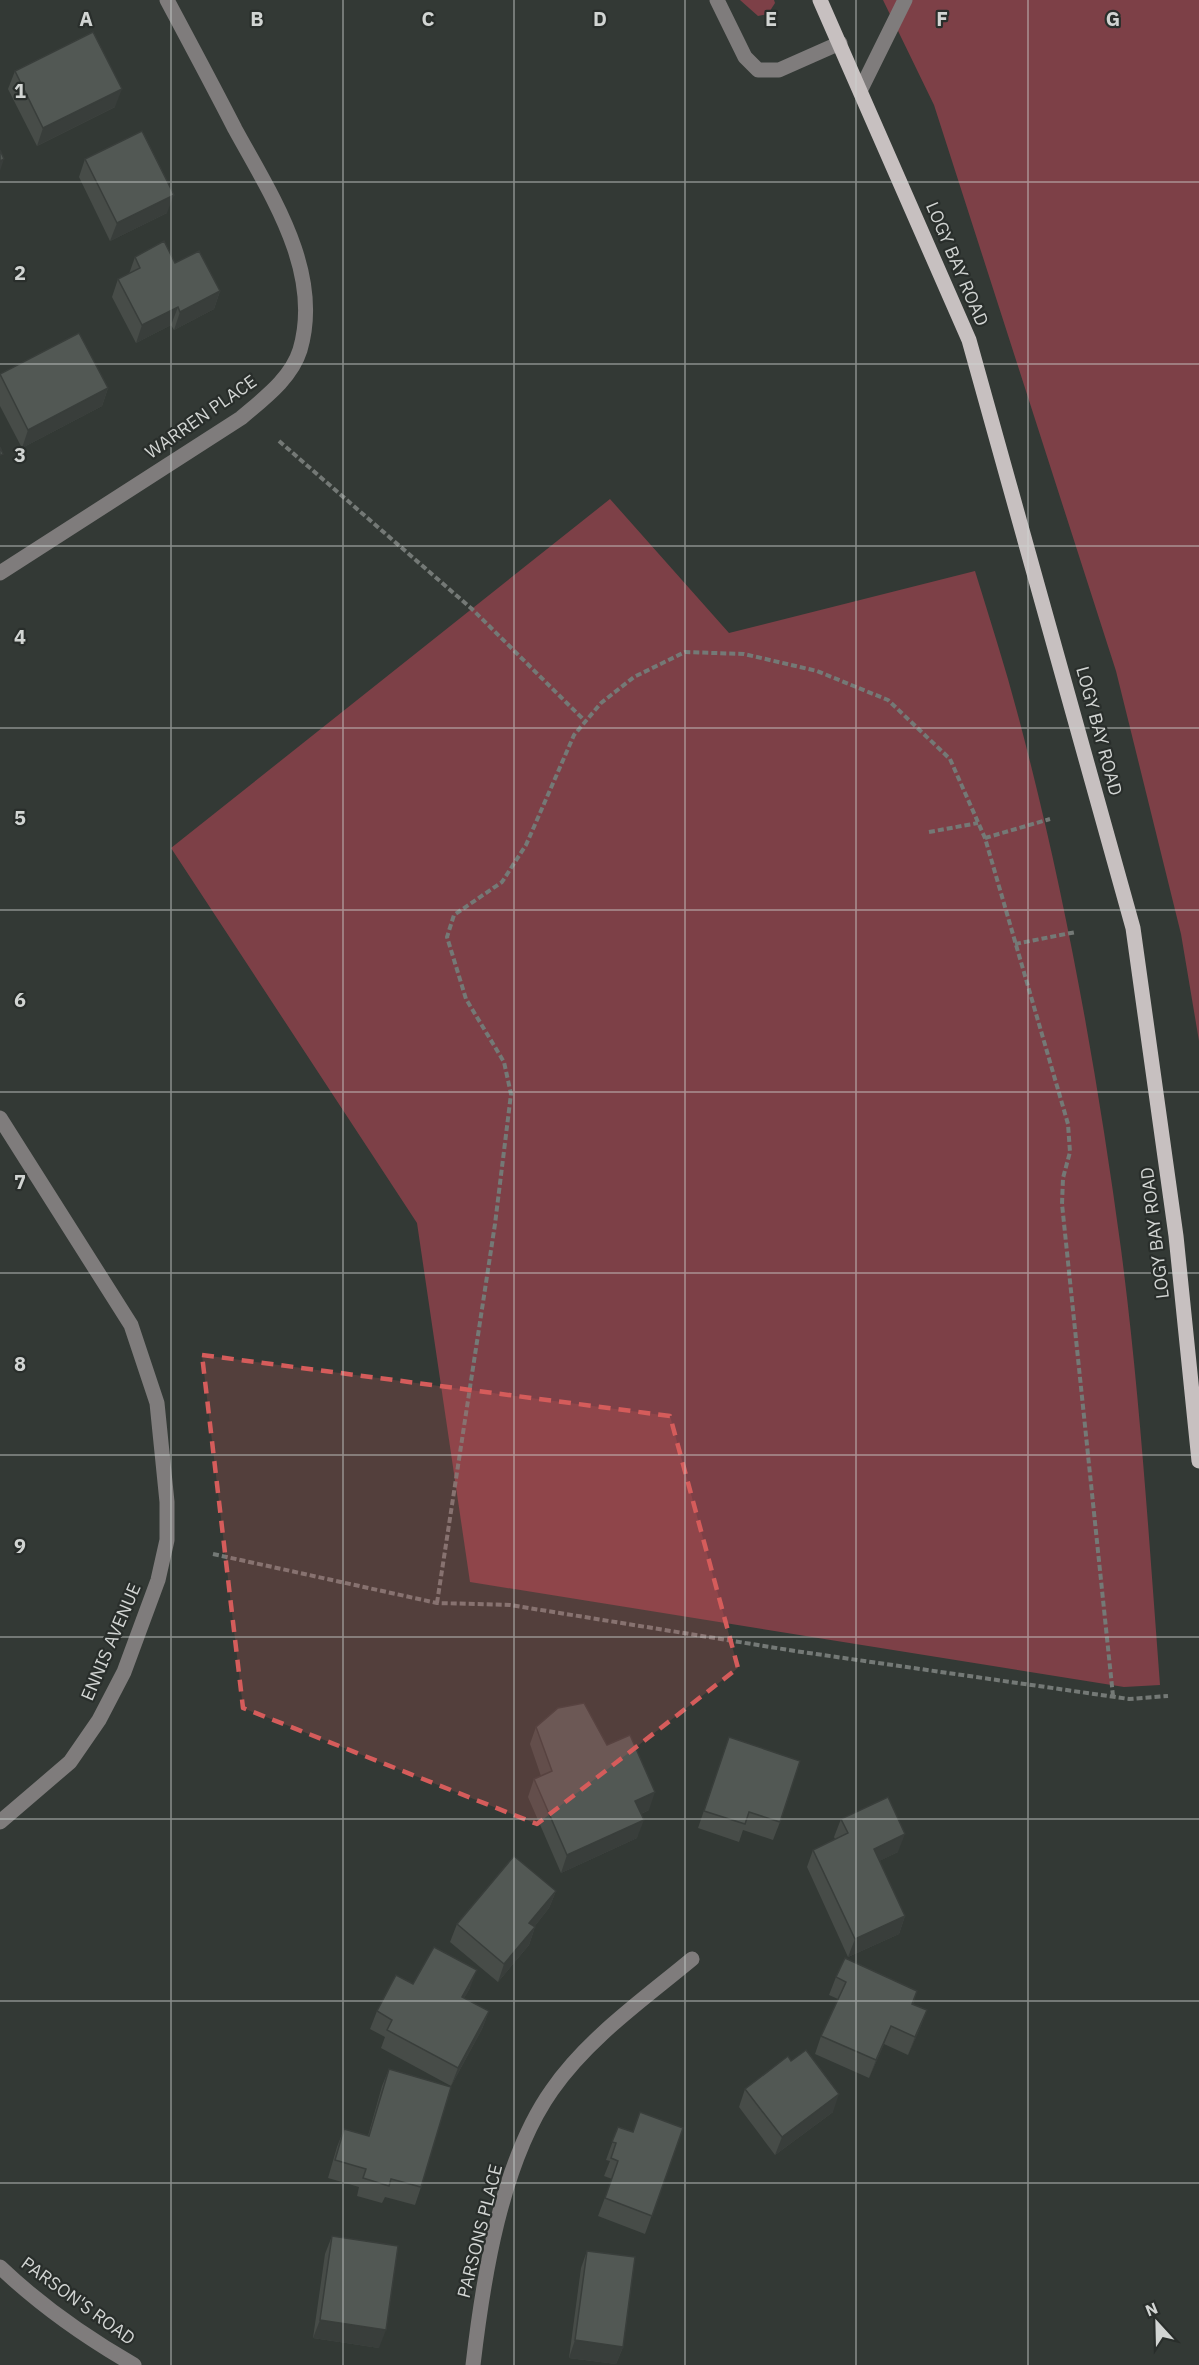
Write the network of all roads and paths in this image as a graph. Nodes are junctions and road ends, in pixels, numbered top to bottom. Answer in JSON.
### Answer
{"nodes":[{"id":1,"x":167,"y":0,"type":"edge"},
{"id":2,"x":717,"y":0,"type":"edge"},
{"id":3,"x":820,"y":0,"type":"edge"},
{"id":4,"x":905,"y":0,"type":"edge"},
{"id":5,"x":840,"y":43,"type":"junction"},
{"id":6,"x":861,"y":90,"type":"junction"},
{"id":7,"x":279,"y":441,"type":"dead end"},
{"id":8,"x":0,"y":573,"type":"edge"},
{"id":9,"x":586,"y":722,"type":"junction"},
{"id":10,"x":1050,"y":819,"type":"dead end"},
{"id":11,"x":978,"y":823,"type":"junction"},
{"id":12,"x":929,"y":832,"type":"dead end"},
{"id":13,"x":985,"y":838,"type":"junction"},
{"id":14,"x":1076,"y":932,"type":"dead end"},
{"id":15,"x":1015,"y":944,"type":"junction"},
{"id":16,"x":0,"y":1118,"type":"edge"},
{"id":17,"x":1199,"y":1461,"type":"edge"},
{"id":18,"x":213,"y":1554,"type":"dead end"},
{"id":19,"x":437,"y":1603,"type":"junction"},
{"id":20,"x":1113,"y":1696,"type":"junction"},
{"id":21,"x":1168,"y":1696,"type":"dead end"},
{"id":22,"x":0,"y":1822,"type":"edge"},
{"id":23,"x":692,"y":1959,"type":"dead end"},
{"id":24,"x":0,"y":2267,"type":"edge"},
{"id":25,"x":134,"y":2365,"type":"edge"},
{"id":26,"x":473,"y":2365,"type":"edge"}],
"edges":[{"from":1,"to":8,"type":"street","name":"WARREN PLACE"},
{"from":2,"to":5,"type":"street"},
{"from":3,"to":5,"type":"main road","name":"LOGY BAY ROAD"},
{"from":4,"to":6,"type":"street"},
{"from":5,"to":6,"type":"main road","name":"LOGY BAY ROAD"},
{"from":6,"to":17,"type":"main road","name":"LOGY BAY ROAD"},
{"from":7,"to":9,"type":"path"},
{"from":9,"to":11,"type":"path"},
{"from":9,"to":19,"type":"path"},
{"from":10,"to":13,"type":"path"},
{"from":11,"to":12,"type":"path"},
{"from":11,"to":13,"type":"path"},
{"from":13,"to":15,"type":"path"},
{"from":14,"to":15,"type":"path"},
{"from":15,"to":20,"type":"path"},
{"from":16,"to":22,"type":"street","name":"ENNIS AVENUE"},
{"from":18,"to":19,"type":"path"},
{"from":19,"to":20,"type":"path"},
{"from":20,"to":21,"type":"path"},
{"from":23,"to":26,"type":"street","name":"PARSONS PLACE"},
{"from":24,"to":25,"type":"street","name":"PARSON'S ROAD"}]}
